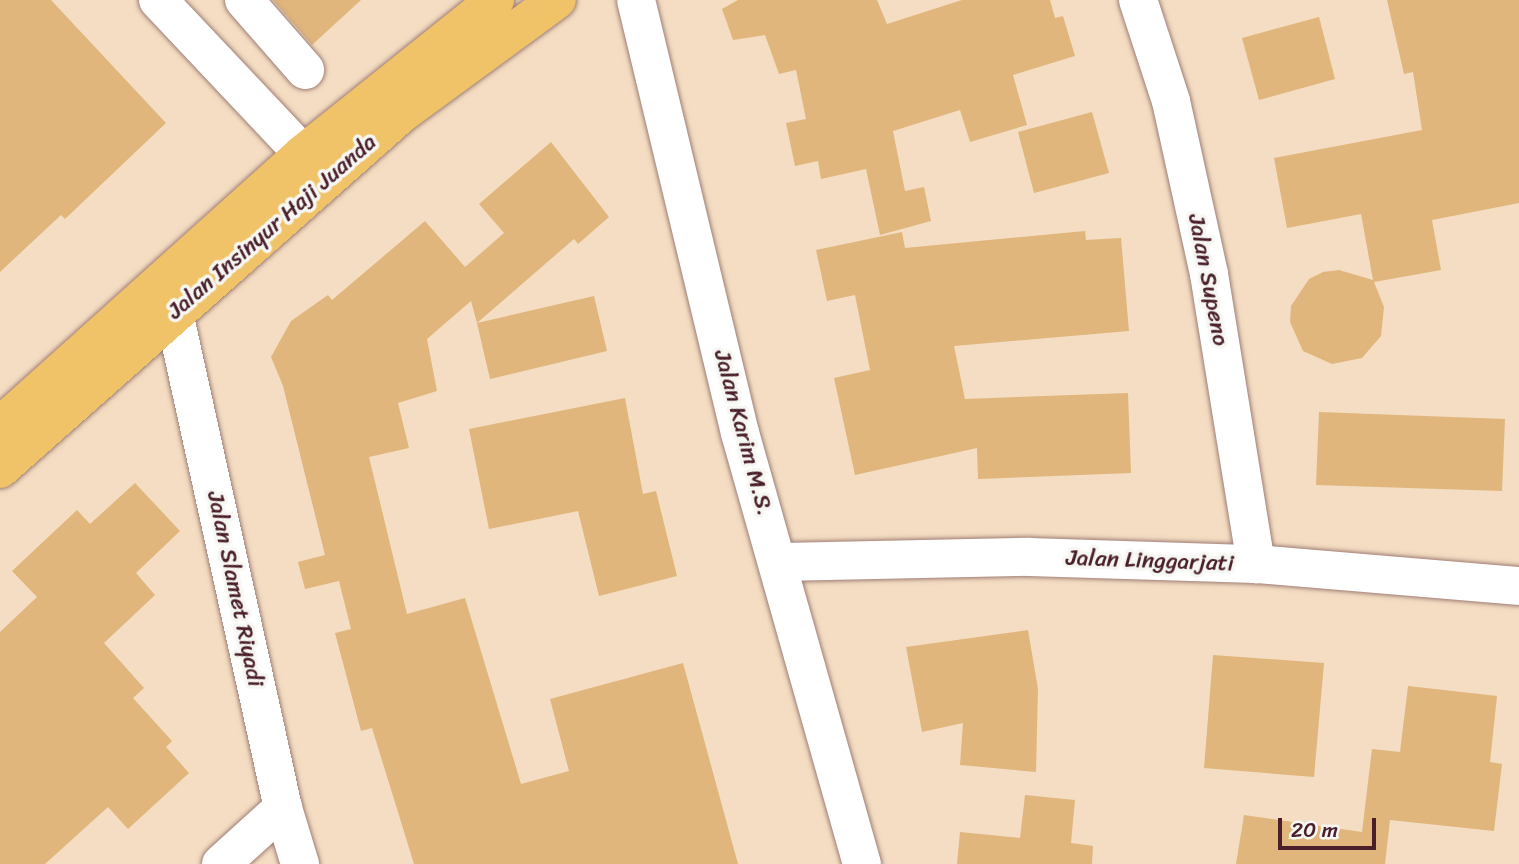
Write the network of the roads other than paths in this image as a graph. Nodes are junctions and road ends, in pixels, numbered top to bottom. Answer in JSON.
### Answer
{"nodes":[{"id":1,"x":158,"y":0,"type":"edge"},
{"id":2,"x":244,"y":0,"type":"edge"},
{"id":3,"x":495,"y":0,"type":"edge"},
{"id":4,"x":556,"y":0,"type":"edge"},
{"id":5,"x":636,"y":0,"type":"edge"},
{"id":6,"x":1138,"y":0,"type":"edge"},
{"id":7,"x":305,"y":70,"type":"dead end"},
{"id":8,"x":303,"y":154,"type":"junction"},
{"id":9,"x":174,"y":313,"type":"junction"},
{"id":10,"x":0,"y":426,"type":"edge"},
{"id":11,"x":0,"y":469,"type":"edge"},
{"id":12,"x":779,"y":562,"type":"junction"},
{"id":13,"x":1256,"y":564,"type":"junction"},
{"id":14,"x":1519,"y":586,"type":"edge"},
{"id":15,"x":284,"y":808,"type":"junction"},
{"id":16,"x":221,"y":864,"type":"edge"},
{"id":17,"x":300,"y":864,"type":"edge"},
{"id":18,"x":862,"y":864,"type":"edge"}],
"edges":[{"from":1,"to":8,"type":"street"},
{"from":2,"to":7,"type":"street"},
{"from":3,"to":8,"type":"main road","name":"Jalan Insinyur Haji Juanda"},
{"from":4,"to":9,"type":"main road","name":"Jalan Insinyur Haji Juanda"},
{"from":5,"to":12,"type":"street","name":"Jalan Karim M.S."},
{"from":6,"to":13,"type":"street","name":"Jalan Supeno"},
{"from":8,"to":10,"type":"main road","name":"Jalan Insinyur Haji Juanda"},
{"from":9,"to":11,"type":"main road","name":"Jalan Insinyur Haji Juanda"},
{"from":9,"to":15,"type":"street","name":"Jalan Slamet Riyadi"},
{"from":12,"to":13,"type":"street","name":"Jalan Linggarjati"},
{"from":12,"to":18,"type":"street","name":"Jalan Karim M.S."},
{"from":13,"to":14,"type":"street","name":"Jalan Linggarjati"},
{"from":15,"to":16,"type":"street"},
{"from":15,"to":17,"type":"street","name":"Jalan Slamet Riyadi"}]}
